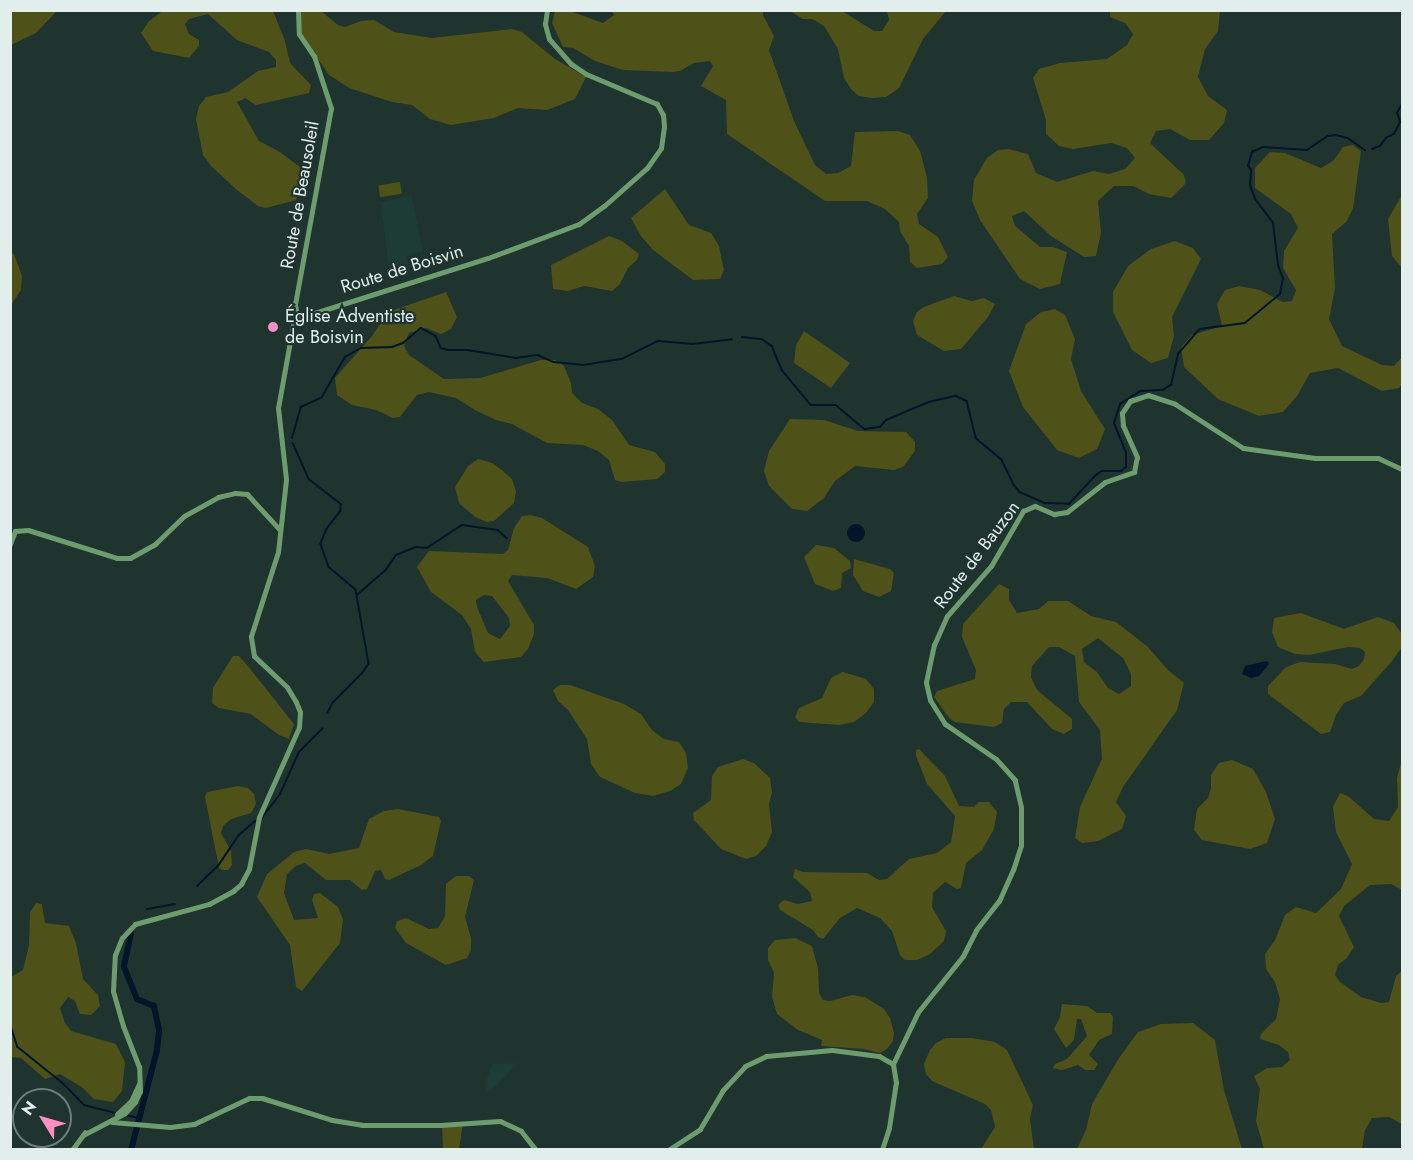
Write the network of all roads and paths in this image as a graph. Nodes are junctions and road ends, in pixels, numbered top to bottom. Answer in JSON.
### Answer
{"nodes":[{"id":1,"x":298,"y":10,"type":"edge"},
{"id":2,"x":547,"y":10,"type":"edge"},
{"id":3,"x":298,"y":319,"type":"junction"},
{"id":4,"x":1402,"y":469,"type":"edge"},
{"id":5,"x":280,"y":530,"type":"junction"},
{"id":6,"x":10,"y":544,"type":"edge"},
{"id":7,"x":893,"y":1064,"type":"junction"},
{"id":8,"x":111,"y":1121,"type":"junction"},
{"id":9,"x":72,"y":1149,"type":"edge"},
{"id":10,"x":536,"y":1149,"type":"edge"},
{"id":11,"x":668,"y":1149,"type":"edge"},
{"id":12,"x":882,"y":1149,"type":"edge"}],
"edges":[{"from":1,"to":3,"type":"street","name":"Route de Beausoleil"},
{"from":2,"to":3,"type":"street","name":"Route de Boisvin"},
{"from":3,"to":5,"type":"street"},
{"from":4,"to":7,"type":"street","name":"Route de Bauzon"},
{"from":5,"to":6,"type":"street"},
{"from":5,"to":8,"type":"street"},
{"from":7,"to":11,"type":"street"},
{"from":7,"to":12,"type":"street"},
{"from":8,"to":9,"type":"street"},
{"from":8,"to":10,"type":"street"}]}
